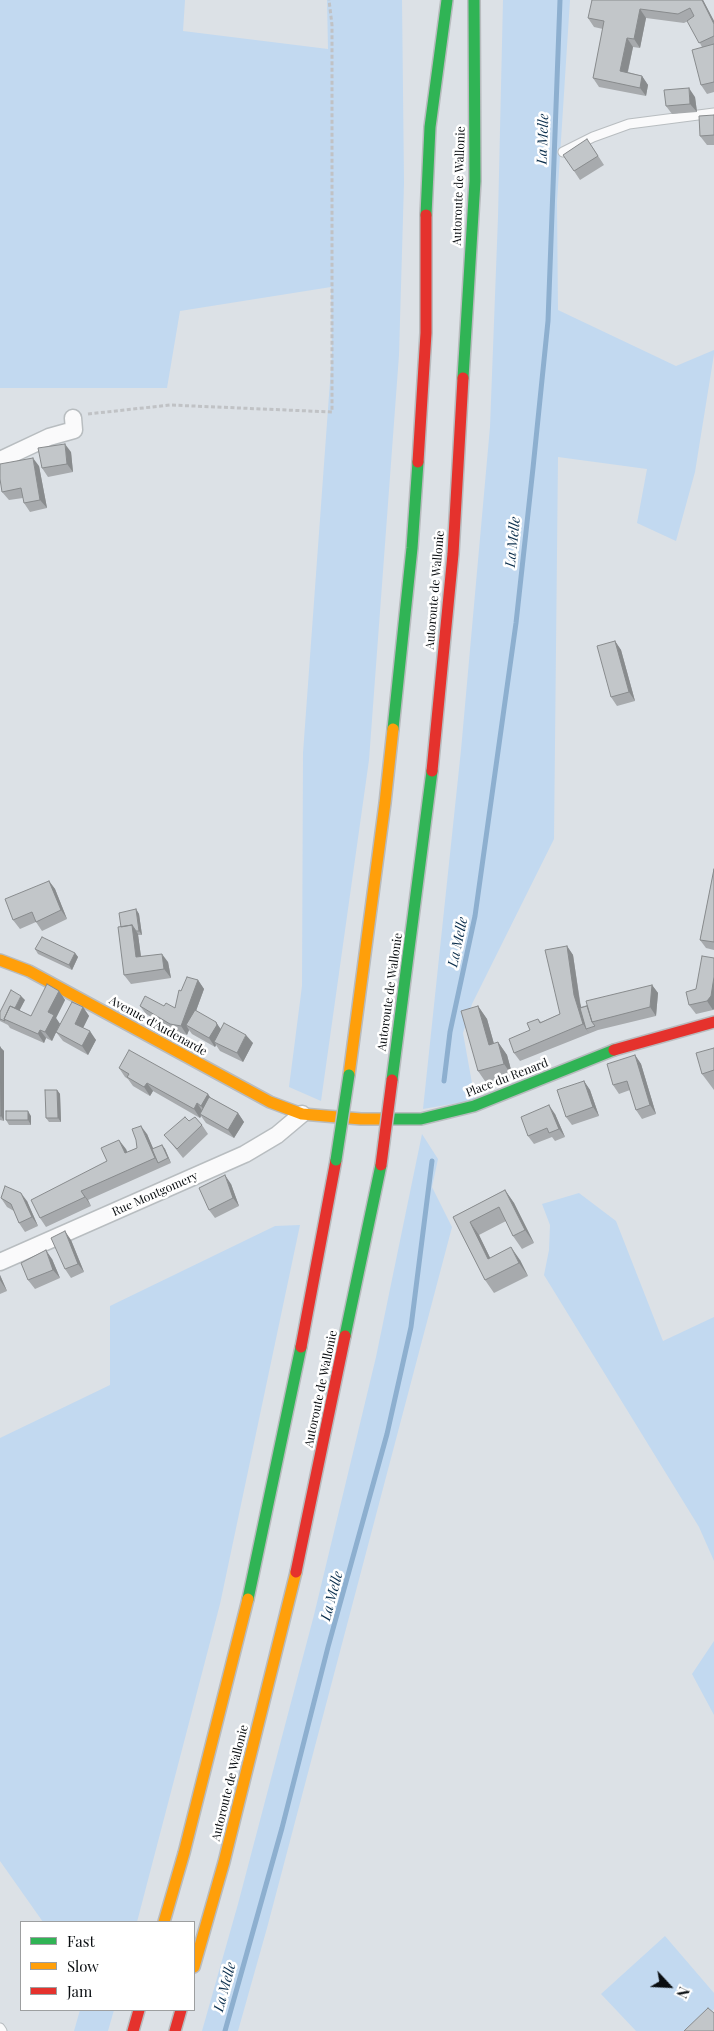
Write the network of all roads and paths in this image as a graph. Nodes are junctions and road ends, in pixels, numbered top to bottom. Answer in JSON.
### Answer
{"nodes":[{"id":1,"x":329,"y":0,"type":"edge"},
{"id":2,"x":447,"y":0,"type":"edge"},
{"id":3,"x":474,"y":0,"type":"edge"},
{"id":4,"x":714,"y":113,"type":"edge"},
{"id":5,"x":563,"y":152,"type":"edge"},
{"id":6,"x":73,"y":418,"type":"joint"},
{"id":7,"x":0,"y":460,"type":"edge"},
{"id":8,"x":0,"y":960,"type":"edge"},
{"id":9,"x":714,"y":1022,"type":"edge"},
{"id":10,"x":302,"y":1114,"type":"junction"},
{"id":11,"x":0,"y":1262,"type":"edge"},
{"id":12,"x":164,"y":1921,"type":"edge"},
{"id":13,"x":195,"y":1964,"type":"edge"},
{"id":14,"x":139,"y":2011,"type":"edge"},
{"id":15,"x":181,"y":2011,"type":"edge"},
{"id":16,"x":133,"y":2031,"type":"edge"},
{"id":17,"x":175,"y":2031,"type":"edge"}],
"edges":[{"from":1,"to":6,"type":"path"},
{"from":2,"to":12,"type":"main road","bridge":true},
{"from":3,"to":13,"type":"main road","name":"Autoroute de Wallonie","bridge":true},
{"from":4,"to":5,"type":"lane"},
{"from":6,"to":7,"type":"street"},
{"from":8,"to":10,"type":"main road","name":"Avenue d'Audenarde"},
{"from":9,"to":10,"type":"main road","name":"Place du Renard"},
{"from":10,"to":11,"type":"street","name":"Rue Montgomery"},
{"from":14,"to":16,"type":"main road"},
{"from":15,"to":17,"type":"main road"}]}
